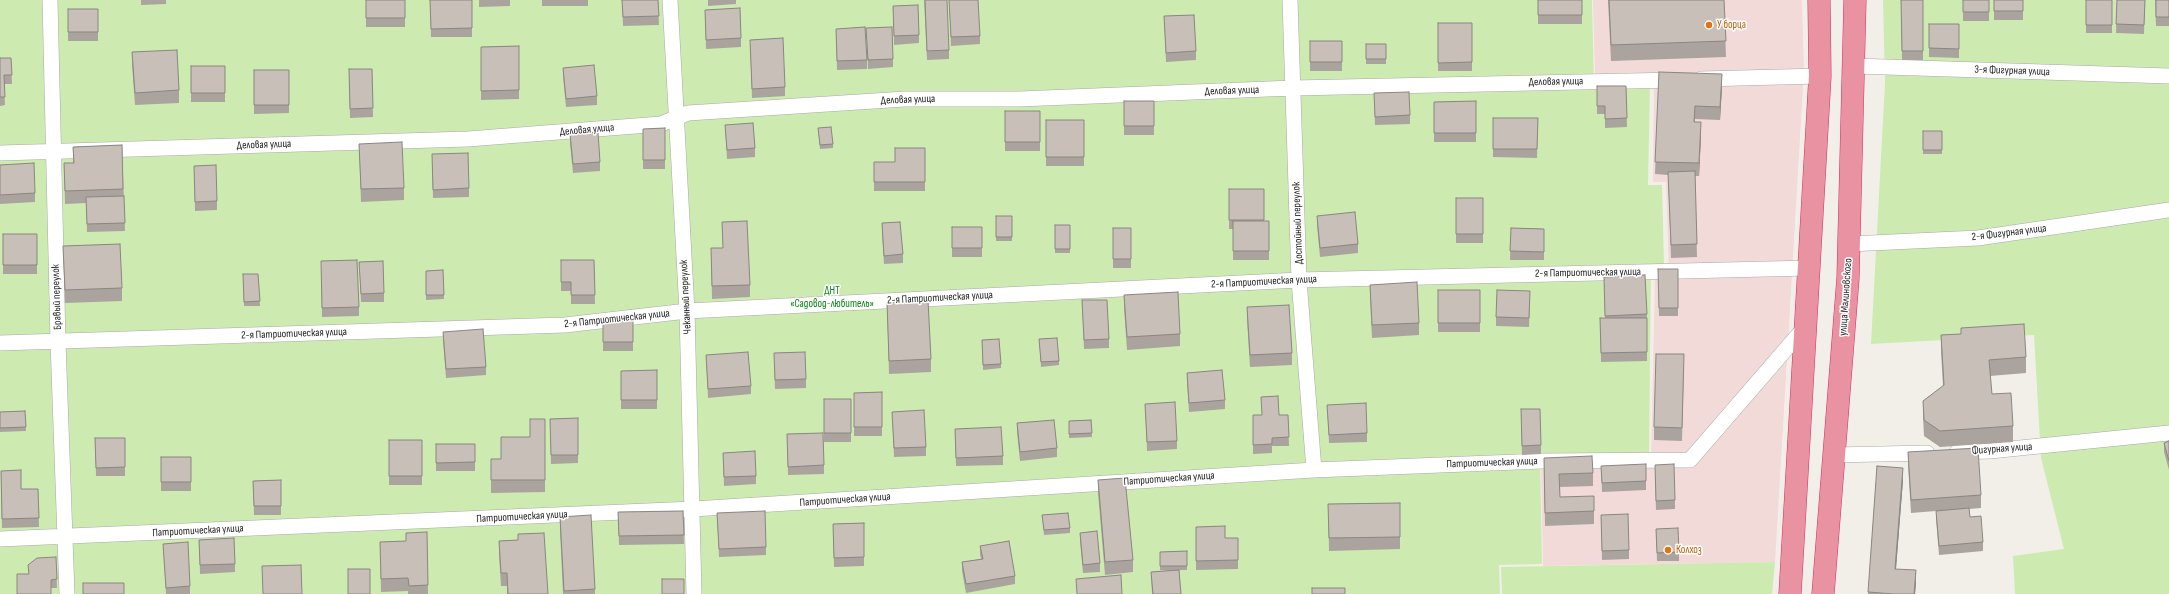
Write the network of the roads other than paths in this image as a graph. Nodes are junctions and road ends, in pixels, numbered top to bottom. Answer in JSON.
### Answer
{"nodes":[{"id":1,"x":50,"y":0,"type":"edge"},
{"id":2,"x":670,"y":0,"type":"edge"},
{"id":3,"x":1290,"y":0,"type":"edge"},
{"id":4,"x":1819,"y":0,"type":"edge"},
{"id":5,"x":1854,"y":0,"type":"edge"},
{"id":6,"x":1854,"y":66,"type":"junction"},
{"id":7,"x":1820,"y":76,"type":"junction"},
{"id":8,"x":2169,"y":76,"type":"edge"},
{"id":9,"x":1293,"y":88,"type":"junction"},
{"id":10,"x":675,"y":118,"type":"junction"},
{"id":11,"x":53,"y":151,"type":"junction"},
{"id":12,"x":0,"y":153,"type":"edge"},
{"id":13,"x":2169,"y":210,"type":"edge"},
{"id":14,"x":1849,"y":244,"type":"junction"},
{"id":15,"x":1810,"y":268,"type":"junction"},
{"id":16,"x":1299,"y":280,"type":"junction"},
{"id":17,"x":687,"y":311,"type":"junction"},
{"id":18,"x":1806,"y":326,"type":"junction"},
{"id":19,"x":58,"y":342,"type":"junction"},
{"id":20,"x":0,"y":343,"type":"edge"},
{"id":21,"x":2169,"y":433,"type":"edge"},
{"id":22,"x":1834,"y":455,"type":"junction"},
{"id":23,"x":1314,"y":470,"type":"junction"},
{"id":24,"x":693,"y":509,"type":"junction"},
{"id":25,"x":66,"y":537,"type":"junction"},
{"id":26,"x":0,"y":539,"type":"edge"},
{"id":27,"x":67,"y":594,"type":"edge"},
{"id":28,"x":694,"y":594,"type":"edge"},
{"id":29,"x":1790,"y":594,"type":"edge"},
{"id":30,"x":1823,"y":594,"type":"edge"}],
"edges":[{"from":1,"to":11,"type":"street","name":"Бравый переулок"},
{"from":2,"to":10,"type":"street","name":"Чеканный переулок"},
{"from":3,"to":9,"type":"street","name":"Достойный переулок"},
{"from":4,"to":7,"type":"highway"},
{"from":5,"to":6,"type":"highway","name":"улица Малиновского"},
{"from":6,"to":8,"type":"street","name":"3-я Фигурная улица"},
{"from":6,"to":14,"type":"highway","name":"улица Малиновского"},
{"from":7,"to":9,"type":"street","name":"Деловая улица"},
{"from":7,"to":15,"type":"highway"},
{"from":9,"to":10,"type":"street","name":"Деловая улица"},
{"from":9,"to":16,"type":"street","name":"Достойный переулок"},
{"from":10,"to":11,"type":"street","name":"Деловая улица"},
{"from":10,"to":17,"type":"street","name":"Чеканный переулок"},
{"from":11,"to":12,"type":"street","name":"Деловая улица"},
{"from":11,"to":19,"type":"street","name":"Бравый переулок"},
{"from":13,"to":14,"type":"street","name":"2-я Фигурная улица"},
{"from":14,"to":22,"type":"highway","name":"улица Малиновского"},
{"from":15,"to":16,"type":"street","name":"2-я Патриотическая улица"},
{"from":15,"to":18,"type":"highway"},
{"from":16,"to":17,"type":"street","name":"2-я Патриотическая улица"},
{"from":16,"to":23,"type":"street","name":"Достойный переулок"},
{"from":17,"to":19,"type":"street","name":"2-я Патриотическая улица"},
{"from":17,"to":24,"type":"street","name":"Чеканный переулок"},
{"from":18,"to":23,"type":"street","name":"Патриотическая улица"},
{"from":18,"to":29,"type":"highway"},
{"from":19,"to":20,"type":"street","name":"2-я Патриотическая улица"},
{"from":19,"to":25,"type":"street","name":"Бравый переулок"},
{"from":21,"to":22,"type":"street","name":"Фигурная улица"},
{"from":22,"to":30,"type":"highway","name":"улица Малиновского"},
{"from":23,"to":24,"type":"street","name":"Патриотическая улица"},
{"from":24,"to":25,"type":"street","name":"Патриотическая улица"},
{"from":24,"to":28,"type":"street","name":"Чеканный переулок"},
{"from":25,"to":26,"type":"street","name":"Патриотическая улица"},
{"from":25,"to":27,"type":"street","name":"Бравый переулок"}]}
